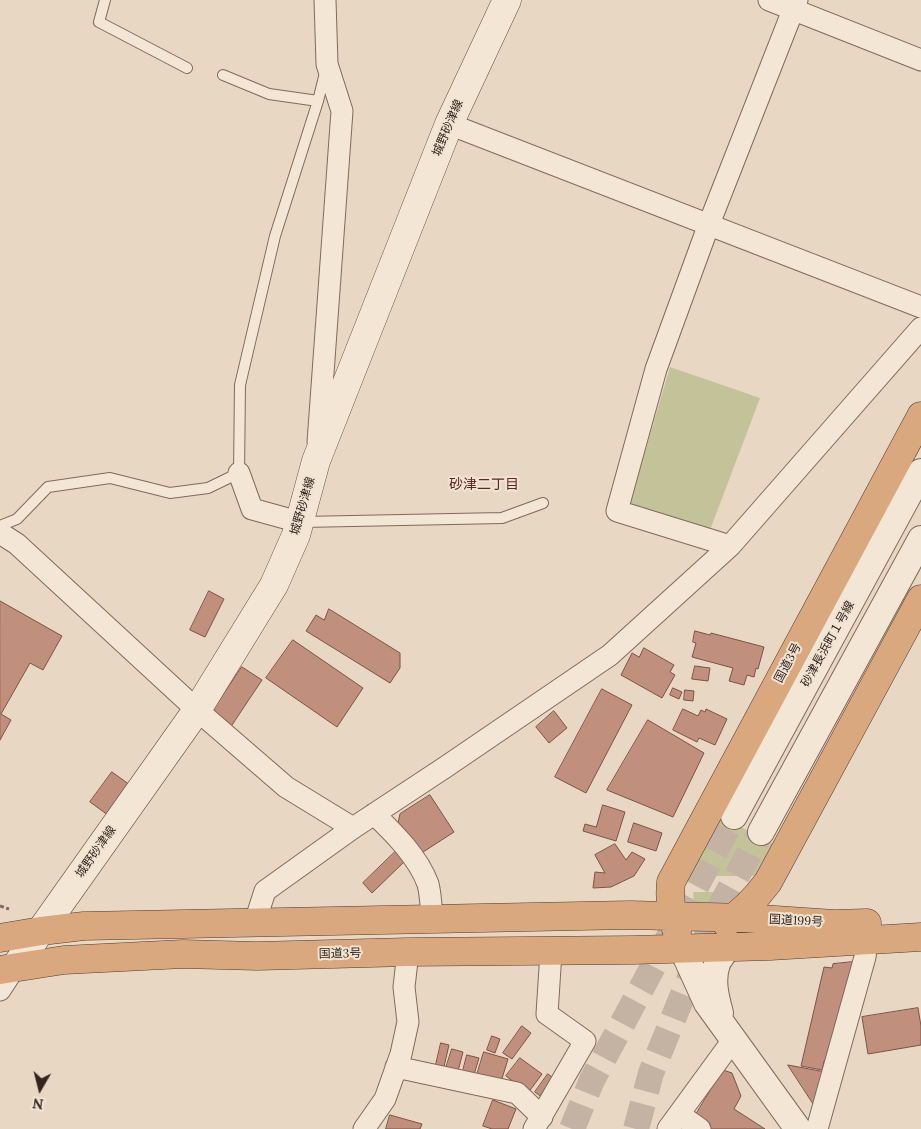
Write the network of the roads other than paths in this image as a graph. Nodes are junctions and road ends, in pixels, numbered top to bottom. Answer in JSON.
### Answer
{"nodes":[{"id":1,"x":105,"y":0,"type":"edge"},
{"id":2,"x":325,"y":0,"type":"edge"},
{"id":3,"x":507,"y":0,"type":"edge"},
{"id":4,"x":769,"y":0,"type":"edge"},
{"id":5,"x":796,"y":4,"type":"edge"},
{"id":6,"x":921,"y":60,"type":"edge"},
{"id":7,"x":327,"y":64,"type":"junction"},
{"id":8,"x":187,"y":68,"type":"dead end"},
{"id":9,"x":223,"y":75,"type":"dead end"},
{"id":10,"x":318,"y":101,"type":"junction"},
{"id":11,"x":449,"y":124,"type":"junction"},
{"id":12,"x":709,"y":224,"type":"junction"},
{"id":13,"x":921,"y":307,"type":"edge"},
{"id":14,"x":921,"y":328,"type":"edge"},
{"id":15,"x":921,"y":416,"type":"edge"},
{"id":16,"x":316,"y":461,"type":"junction"},
{"id":17,"x":921,"y":472,"type":"edge"},
{"id":18,"x":239,"y":473,"type":"junction"},
{"id":19,"x":543,"y":503,"type":"dead end"},
{"id":20,"x":299,"y":522,"type":"junction"},
{"id":21,"x":0,"y":526,"type":"edge"},
{"id":22,"x":0,"y":533,"type":"edge"},
{"id":23,"x":921,"y":539,"type":"edge"},
{"id":24,"x":730,"y":546,"type":"junction"},
{"id":25,"x":921,"y":599,"type":"edge"},
{"id":26,"x":197,"y":710,"type":"junction"},
{"id":27,"x":374,"y":814,"type":"junction"},
{"id":28,"x":734,"y":816,"type":"tunnel mouth"},
{"id":29,"x":353,"y":828,"type":"junction"},
{"id":30,"x":761,"y":832,"type":"tunnel mouth"},
{"id":31,"x":671,"y":882,"type":"junction"},
{"id":32,"x":768,"y":882,"type":"junction"},
{"id":33,"x":630,"y":915,"type":"junction"},
{"id":34,"x":432,"y":919,"type":"junction"},
{"id":35,"x":786,"y":921,"type":"junction"},
{"id":36,"x":255,"y":922,"type":"junction"},
{"id":37,"x":171,"y":924,"type":"junction"},
{"id":38,"x":41,"y":931,"type":"junction"},
{"id":39,"x":919,"y":932,"type":"edge"},
{"id":40,"x":709,"y":934,"type":"junction"},
{"id":41,"x":0,"y":938,"type":"edge"},
{"id":42,"x":867,"y":941,"type":"junction"},
{"id":43,"x":408,"y":952,"type":"junction"},
{"id":44,"x":551,"y":952,"type":"junction"},
{"id":45,"x":7,"y":968,"type":"edge"},
{"id":46,"x":0,"y":990,"type":"edge"},
{"id":47,"x":728,"y":1033,"type":"junction"},
{"id":48,"x":396,"y":1067,"type":"junction"},
{"id":49,"x":674,"y":1122,"type":"edge"},
{"id":50,"x":538,"y":1123,"type":"edge"},
{"id":51,"x":364,"y":1129,"type":"edge"},
{"id":52,"x":700,"y":1129,"type":"edge"},
{"id":53,"x":798,"y":1129,"type":"edge"},
{"id":54,"x":817,"y":1129,"type":"edge"}],
"edges":[{"from":1,"to":8,"type":"lane"},
{"from":2,"to":7,"type":"street"},
{"from":3,"to":11,"type":"main road","name":"城野砂津線"},
{"from":4,"to":5,"type":"street"},
{"from":5,"to":6,"type":"street"},
{"from":5,"to":12,"type":"street"},
{"from":7,"to":10,"type":"lane"},
{"from":7,"to":16,"type":"street"},
{"from":9,"to":10,"type":"lane"},
{"from":10,"to":18,"type":"lane"},
{"from":11,"to":12,"type":"street"},
{"from":11,"to":16,"type":"main road","name":"城野砂津線"},
{"from":12,"to":13,"type":"street"},
{"from":12,"to":24,"type":"street"},
{"from":14,"to":24,"type":"street"},
{"from":15,"to":31,"type":"highway","name":"国道3号"},
{"from":16,"to":20,"type":"main road","name":"城野砂津線"},
{"from":17,"to":28,"type":"street","name":"砂津長浜町１号線"},
{"from":18,"to":20,"type":"street"},
{"from":18,"to":21,"type":"lane"},
{"from":19,"to":20,"type":"lane"},
{"from":20,"to":26,"type":"main road","name":"城野砂津線"},
{"from":22,"to":26,"type":"street"},
{"from":23,"to":30,"type":"street"},
{"from":24,"to":27,"type":"street"},
{"from":25,"to":32,"type":"highway"},
{"from":26,"to":29,"type":"street"},
{"from":26,"to":38,"type":"main road","name":"城野砂津線"},
{"from":27,"to":29,"type":"street"},
{"from":27,"to":34,"type":"street"},
{"from":29,"to":36,"type":"street"},
{"from":31,"to":33,"type":"highway"},
{"from":31,"to":40,"type":"highway","name":"国道3号"},
{"from":32,"to":35,"type":"highway"},
{"from":32,"to":40,"type":"highway"},
{"from":33,"to":34,"type":"highway"},
{"from":33,"to":40,"type":"highway"},
{"from":34,"to":36,"type":"highway"},
{"from":35,"to":39,"type":"highway","name":"国道199号"},
{"from":35,"to":40,"type":"highway","name":"国道199号"},
{"from":36,"to":37,"type":"highway"},
{"from":37,"to":38,"type":"highway"},
{"from":37,"to":40,"type":"highway"},
{"from":38,"to":41,"type":"highway"},
{"from":38,"to":45,"type":"main road","name":"城野砂津線"},
{"from":39,"to":40,"type":"highway"},
{"from":39,"to":42,"type":"highway","name":"国道199号"},
{"from":40,"to":42,"type":"highway","name":"国道199号"},
{"from":40,"to":44,"type":"highway","name":"国道3号"},
{"from":40,"to":47,"type":"street"},
{"from":40,"to":47,"type":"street"},
{"from":42,"to":54,"type":"street"},
{"from":43,"to":44,"type":"highway","name":"国道3号"},
{"from":43,"to":45,"type":"highway","name":"国道3号"},
{"from":43,"to":48,"type":"street"},
{"from":44,"to":50,"type":"street"},
{"from":45,"to":46,"type":"street"},
{"from":47,"to":49,"type":"street"},
{"from":47,"to":53,"type":"street"},
{"from":48,"to":50,"type":"street"},
{"from":48,"to":51,"type":"street"},
{"from":49,"to":52,"type":"street"}]}
